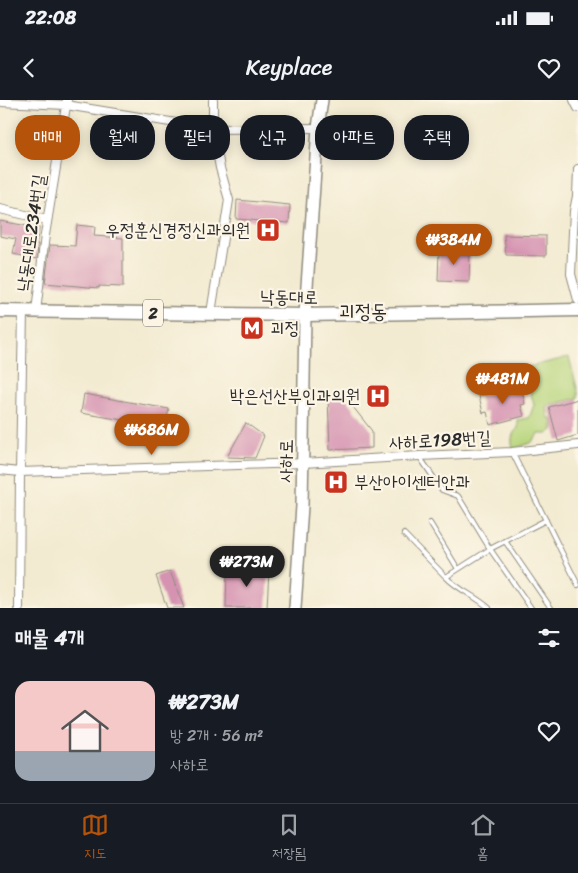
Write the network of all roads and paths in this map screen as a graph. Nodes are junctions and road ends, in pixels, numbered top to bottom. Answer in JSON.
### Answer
{"nodes":[{"id":1,"x":212,"y":100,"type":"edge"},
{"id":2,"x":322,"y":100,"type":"edge"},
{"id":3,"x":574,"y":100,"type":"edge"},
{"id":4,"x":0,"y":102,"type":"edge"},
{"id":5,"x":66,"y":103,"type":"edge"},
{"id":6,"x":578,"y":108,"type":"edge"},
{"id":7,"x":212,"y":115,"type":"edge"},
{"id":8,"x":320,"y":115,"type":"edge"},
{"id":9,"x":165,"y":121,"type":"edge"},
{"id":10,"x":315,"y":128,"type":"edge"},
{"id":11,"x":230,"y":129,"type":"edge"},
{"id":12,"x":218,"y":160,"type":"edge"},
{"id":13,"x":316,"y":160,"type":"edge"},
{"id":14,"x":578,"y":169,"type":"edge"},
{"id":15,"x":0,"y":209,"type":"edge"},
{"id":16,"x":47,"y":220,"type":"junction"},
{"id":17,"x":578,"y":300,"type":"edge"},
{"id":18,"x":578,"y":310,"type":"edge"},
{"id":19,"x":0,"y":311,"type":"edge"},
{"id":20,"x":23,"y":312,"type":"junction"},
{"id":21,"x":36,"y":312,"type":"junction"},
{"id":22,"x":211,"y":313,"type":"junction"},
{"id":23,"x":305,"y":315,"type":"junction"},
{"id":24,"x":578,"y":445,"type":"edge"},
{"id":25,"x":512,"y":452,"type":"junction"},
{"id":26,"x":419,"y":456,"type":"junction"},
{"id":27,"x":303,"y":463,"type":"junction"},
{"id":28,"x":0,"y":470,"type":"edge"},
{"id":29,"x":20,"y":472,"type":"junction"},
{"id":30,"x":546,"y":520,"type":"junction"},
{"id":31,"x":430,"y":522,"type":"dead end"},
{"id":32,"x":404,"y":534,"type":"dead end"},
{"id":33,"x":505,"y":542,"type":"junction"},
{"id":34,"x":490,"y":549,"type":"junction"},
{"id":35,"x":458,"y":569,"type":"junction"},
{"id":36,"x":446,"y":577,"type":"junction"},
{"id":37,"x":578,"y":585,"type":"edge"},
{"id":38,"x":19,"y":608,"type":"edge"},
{"id":39,"x":295,"y":608,"type":"edge"},
{"id":40,"x":489,"y":608,"type":"edge"},
{"id":41,"x":531,"y":608,"type":"edge"},
{"id":42,"x":551,"y":608,"type":"edge"}],
"edges":[{"from":1,"to":7,"type":"street"},
{"from":2,"to":8,"type":"street","name":"사하로"},
{"from":3,"to":6,"type":"street"},
{"from":4,"to":5,"type":"street"},
{"from":5,"to":9,"type":"street"},
{"from":5,"to":16,"type":"street","name":"낙동대로234번길"},
{"from":10,"to":11,"type":"street"},
{"from":12,"to":22,"type":"street"},
{"from":13,"to":23,"type":"street","name":"사하로"},
{"from":14,"to":17,"type":"street"},
{"from":15,"to":16,"type":"street"},
{"from":16,"to":21,"type":"street","name":"낙동대로234번길"},
{"from":18,"to":23,"type":"main road","name":"낙동대로","number":"2"},
{"from":19,"to":20,"type":"main road","name":"낙동대로","number":"2"},
{"from":20,"to":21,"type":"main road","name":"낙동대로","number":"2"},
{"from":20,"to":29,"type":"street"},
{"from":21,"to":22,"type":"main road","name":"낙동대로","number":"2"},
{"from":22,"to":23,"type":"main road","name":"낙동대로","number":"2"},
{"from":23,"to":27,"type":"street","name":"사하로"},
{"from":24,"to":25,"type":"street","name":"사하로198번길"},
{"from":25,"to":26,"type":"street","name":"사하로198번길"},
{"from":25,"to":30,"type":"lane"},
{"from":26,"to":27,"type":"street","name":"사하로198번길"},
{"from":26,"to":34,"type":"lane"},
{"from":27,"to":29,"type":"street","name":"사하로198번길"},
{"from":27,"to":39,"type":"street","name":"사하로"},
{"from":28,"to":29,"type":"street","name":"사하로198번길"},
{"from":29,"to":38,"type":"street"},
{"from":30,"to":33,"type":"lane"},
{"from":30,"to":37,"type":"lane"},
{"from":31,"to":35,"type":"lane"},
{"from":32,"to":36,"type":"lane"},
{"from":33,"to":34,"type":"lane"},
{"from":33,"to":42,"type":"lane"},
{"from":34,"to":35,"type":"lane"},
{"from":34,"to":41,"type":"lane"},
{"from":35,"to":36,"type":"lane"},
{"from":36,"to":40,"type":"lane"}]}
